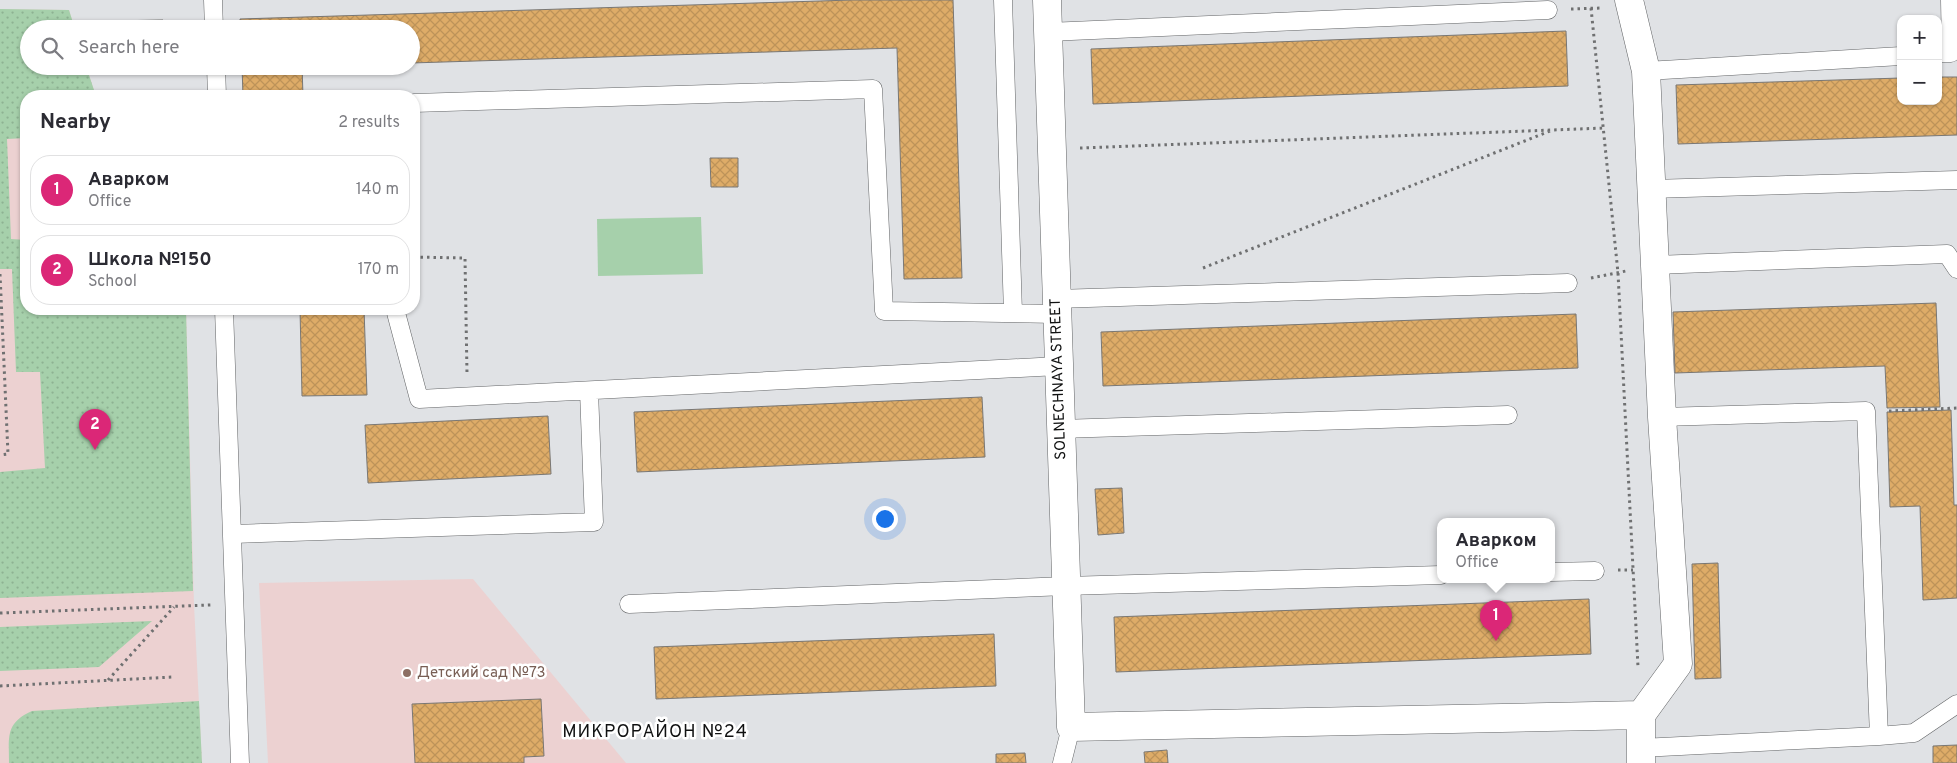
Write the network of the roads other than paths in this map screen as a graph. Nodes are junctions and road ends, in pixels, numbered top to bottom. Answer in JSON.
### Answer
{"nodes":[{"id":1,"x":213,"y":0,"type":"edge"},
{"id":2,"x":1003,"y":0,"type":"edge"},
{"id":3,"x":1047,"y":0,"type":"edge"},
{"id":4,"x":1950,"y":0,"type":"edge"},
{"id":5,"x":1630,"y":3,"type":"edge"},
{"id":6,"x":1548,"y":10,"type":"road end"},
{"id":7,"x":214,"y":20,"type":"edge"},
{"id":8,"x":1048,"y":32,"type":"junction"},
{"id":9,"x":1942,"y":53,"type":"edge"},
{"id":10,"x":1897,"y":56,"type":"edge"},
{"id":11,"x":1646,"y":72,"type":"junction"},
{"id":12,"x":216,"y":75,"type":"edge"},
{"id":13,"x":217,"y":90,"type":"edge"},
{"id":14,"x":420,"y":104,"type":"edge"},
{"id":15,"x":1957,"y":180,"type":"edge"},
{"id":16,"x":1651,"y":189,"type":"junction"},
{"id":17,"x":1655,"y":265,"type":"junction"},
{"id":18,"x":1957,"y":269,"type":"edge"},
{"id":19,"x":1568,"y":283,"type":"road end"},
{"id":20,"x":1057,"y":306,"type":"junction"},
{"id":21,"x":1013,"y":313,"type":"junction"},
{"id":22,"x":224,"y":315,"type":"edge"},
{"id":23,"x":397,"y":315,"type":"edge"},
{"id":24,"x":1058,"y":366,"type":"junction"},
{"id":25,"x":589,"y":391,"type":"junction"},
{"id":26,"x":1508,"y":414,"type":"dead end"},
{"id":27,"x":1662,"y":417,"type":"junction"},
{"id":28,"x":1060,"y":429,"type":"junction"},
{"id":29,"x":232,"y":534,"type":"junction"},
{"id":30,"x":1595,"y":571,"type":"dead end"},
{"id":31,"x":1555,"y":572,"type":"edge"},
{"id":32,"x":1437,"y":575,"type":"edge"},
{"id":33,"x":1066,"y":586,"type":"junction"},
{"id":34,"x":629,"y":604,"type":"dead end"},
{"id":35,"x":1957,"y":704,"type":"edge"},
{"id":36,"x":1641,"y":715,"type":"junction"},
{"id":37,"x":1071,"y":727,"type":"junction"},
{"id":38,"x":1879,"y":736,"type":"junction"},
{"id":39,"x":1641,"y":756,"type":"edge"},
{"id":40,"x":240,"y":763,"type":"edge"},
{"id":41,"x":1062,"y":763,"type":"edge"}],
"edges":[{"from":1,"to":7,"type":"lane"},
{"from":2,"to":21,"type":"lane"},
{"from":3,"to":8,"type":"street","name":"SOLNECHNAYA STREET"},
{"from":4,"to":9,"type":"lane"},
{"from":5,"to":11,"type":"street"},
{"from":6,"to":8,"type":"lane"},
{"from":8,"to":20,"type":"street","name":"SOLNECHNAYA STREET"},
{"from":10,"to":11,"type":"lane"},
{"from":11,"to":16,"type":"street"},
{"from":12,"to":13,"type":"lane"},
{"from":14,"to":21,"type":"lane"},
{"from":15,"to":16,"type":"lane"},
{"from":16,"to":17,"type":"street"},
{"from":17,"to":18,"type":"lane"},
{"from":17,"to":27,"type":"street"},
{"from":19,"to":20,"type":"lane"},
{"from":20,"to":21,"type":"lane"},
{"from":20,"to":24,"type":"street","name":"SOLNECHNAYA STREET"},
{"from":22,"to":29,"type":"lane"},
{"from":23,"to":25,"type":"lane"},
{"from":24,"to":25,"type":"lane"},
{"from":24,"to":28,"type":"street","name":"SOLNECHNAYA STREET"},
{"from":25,"to":29,"type":"lane"},
{"from":26,"to":28,"type":"lane"},
{"from":27,"to":36,"type":"street"},
{"from":27,"to":38,"type":"lane"},
{"from":28,"to":33,"type":"street","name":"SOLNECHNAYA STREET"},
{"from":29,"to":40,"type":"lane"},
{"from":30,"to":31,"type":"lane"},
{"from":32,"to":33,"type":"lane"},
{"from":33,"to":34,"type":"lane"},
{"from":33,"to":37,"type":"street","name":"SOLNECHNAYA STREET"},
{"from":35,"to":38,"type":"lane"},
{"from":36,"to":37,"type":"street"},
{"from":36,"to":39,"type":"street"},
{"from":37,"to":41,"type":"lane"},
{"from":38,"to":39,"type":"lane"}]}
